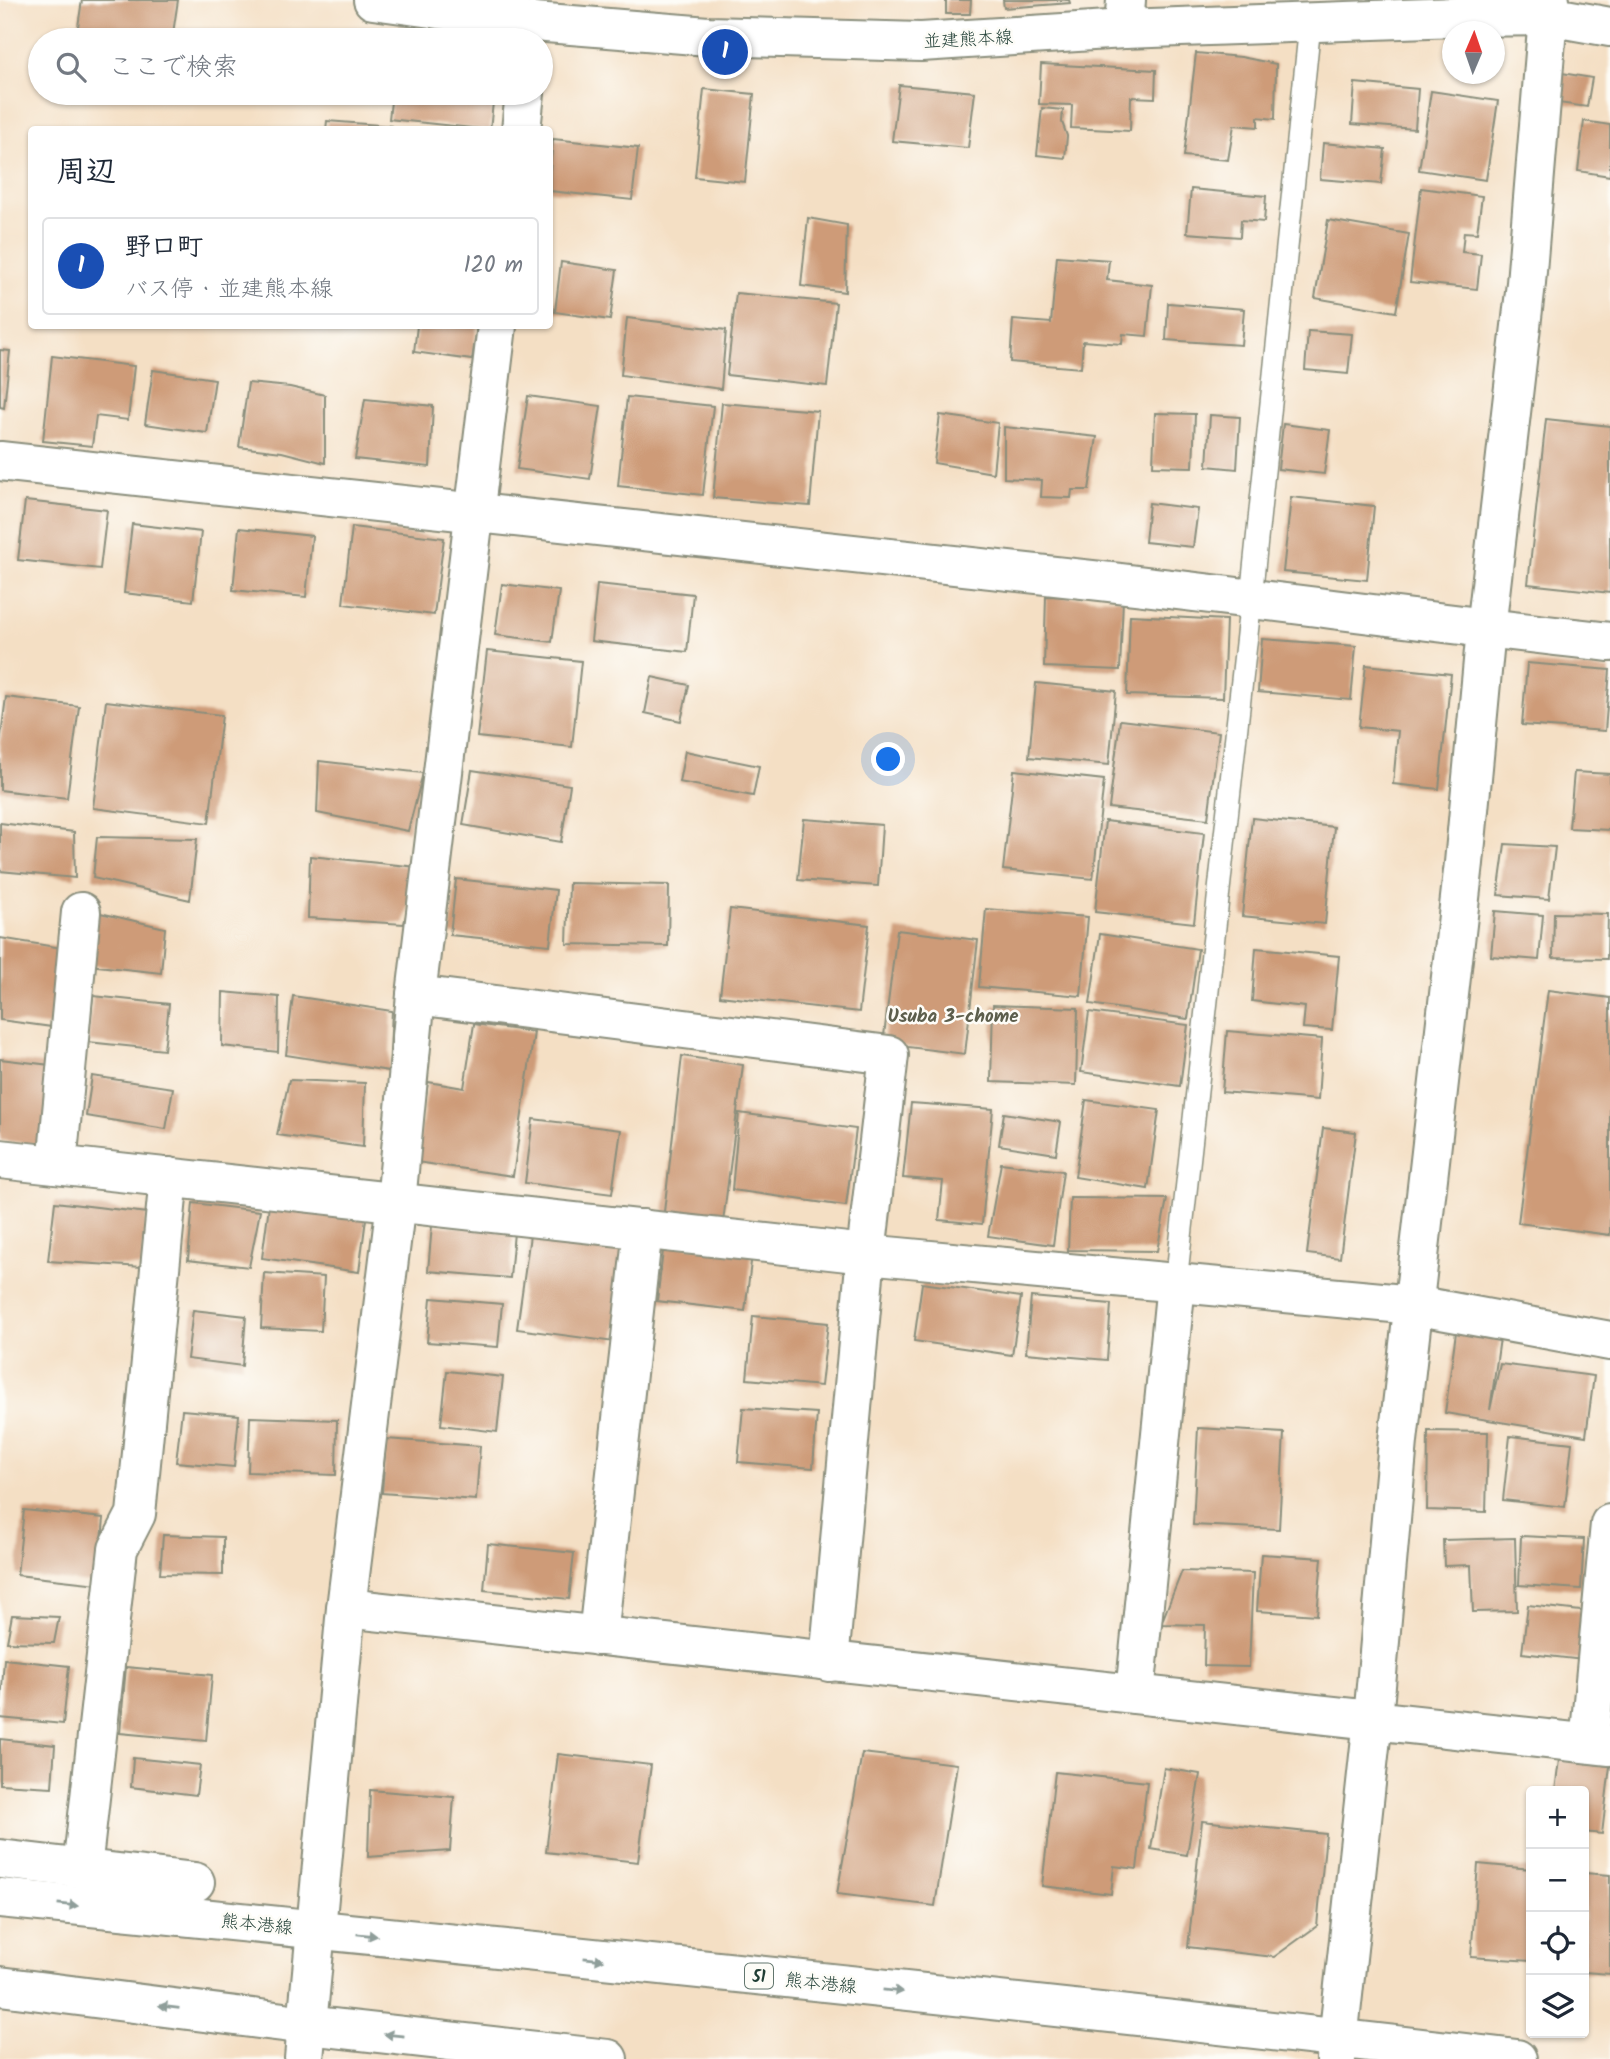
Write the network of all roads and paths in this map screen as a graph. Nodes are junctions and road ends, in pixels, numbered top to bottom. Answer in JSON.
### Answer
{"nodes":[{"id":1,"x":373,"y":0,"type":"edge"},
{"id":2,"x":1549,"y":8,"type":"edge"},
{"id":3,"x":1125,"y":15,"type":"edge"},
{"id":4,"x":535,"y":21,"type":"edge"},
{"id":5,"x":1310,"y":24,"type":"junction"},
{"id":6,"x":1610,"y":27,"type":"edge"},
{"id":7,"x":524,"y":105,"type":"edge"},
{"id":8,"x":521,"y":126,"type":"edge"},
{"id":9,"x":497,"y":329,"type":"edge"},
{"id":10,"x":0,"y":461,"type":"edge"},
{"id":11,"x":474,"y":510,"type":"junction"},
{"id":12,"x":1251,"y":598,"type":"junction"},
{"id":13,"x":1486,"y":629,"type":"junction"},
{"id":14,"x":1610,"y":642,"type":"edge"},
{"id":15,"x":81,"y":912,"type":"dead end"},
{"id":16,"x":416,"y":995,"type":"junction"},
{"id":17,"x":0,"y":1158,"type":"edge"},
{"id":18,"x":57,"y":1165,"type":"junction"},
{"id":19,"x":169,"y":1177,"type":"junction"},
{"id":20,"x":396,"y":1202,"type":"junction"},
{"id":21,"x":643,"y":1230,"type":"junction"},
{"id":22,"x":866,"y":1254,"type":"junction"},
{"id":23,"x":1175,"y":1283,"type":"junction"},
{"id":24,"x":1414,"y":1305,"type":"junction"},
{"id":25,"x":1610,"y":1341,"type":"edge"},
{"id":26,"x":1609,"y":1535,"type":"edge"},
{"id":27,"x":346,"y":1608,"type":"junction"},
{"id":28,"x":598,"y":1636,"type":"junction"},
{"id":29,"x":829,"y":1662,"type":"junction"},
{"id":30,"x":1135,"y":1694,"type":"junction"},
{"id":31,"x":1373,"y":1719,"type":"junction"},
{"id":32,"x":1600,"y":1745,"type":"edge"},
{"id":33,"x":0,"y":1859,"type":"edge"},
{"id":34,"x":82,"y":1868,"type":"junction"},
{"id":35,"x":195,"y":1882,"type":"dead end"},
{"id":36,"x":0,"y":1898,"type":"edge"},
{"id":37,"x":316,"y":1929,"type":"junction"},
{"id":38,"x":0,"y":1986,"type":"edge"},
{"id":39,"x":306,"y":2042,"type":"edge"},
{"id":40,"x":1337,"y":2049,"type":"edge"},
{"id":41,"x":608,"y":2059,"type":"edge"},
{"id":42,"x":1517,"y":2059,"type":"edge"}],
"edges":[{"from":1,"to":4,"type":"street","name":"並建熊本線"},
{"from":2,"to":5,"type":"street","name":"並建熊本線"},
{"from":2,"to":6,"type":"street","name":"並建熊本線"},
{"from":2,"to":13,"type":"street"},
{"from":3,"to":4,"type":"street","name":"並建熊本線"},
{"from":3,"to":5,"type":"street","name":"並建熊本線"},
{"from":5,"to":12,"type":"lane"},
{"from":7,"to":8,"type":"street"},
{"from":9,"to":11,"type":"street"},
{"from":10,"to":11,"type":"street"},
{"from":11,"to":12,"type":"street"},
{"from":11,"to":16,"type":"street"},
{"from":12,"to":13,"type":"street"},
{"from":12,"to":23,"type":"lane"},
{"from":13,"to":14,"type":"street"},
{"from":13,"to":24,"type":"street"},
{"from":15,"to":18,"type":"street"},
{"from":16,"to":20,"type":"street"},
{"from":16,"to":22,"type":"street"},
{"from":17,"to":18,"type":"street"},
{"from":18,"to":19,"type":"street"},
{"from":19,"to":20,"type":"street"},
{"from":19,"to":34,"type":"street"},
{"from":20,"to":21,"type":"street"},
{"from":20,"to":27,"type":"street"},
{"from":21,"to":22,"type":"street"},
{"from":21,"to":28,"type":"street"},
{"from":22,"to":23,"type":"street"},
{"from":22,"to":29,"type":"street"},
{"from":23,"to":24,"type":"street"},
{"from":23,"to":30,"type":"street"},
{"from":24,"to":25,"type":"street"},
{"from":24,"to":31,"type":"street"},
{"from":26,"to":32,"type":"street"},
{"from":27,"to":28,"type":"street"},
{"from":27,"to":37,"type":"street"},
{"from":28,"to":29,"type":"street"},
{"from":29,"to":30,"type":"street"},
{"from":30,"to":31,"type":"street"},
{"from":31,"to":32,"type":"street"},
{"from":31,"to":40,"type":"street"},
{"from":33,"to":34,"type":"street"},
{"from":34,"to":35,"type":"street"},
{"from":36,"to":37,"type":"street","name":"熊本港線","number":"51","one_way":true},
{"from":37,"to":39,"type":"street"},
{"from":37,"to":40,"type":"street","name":"熊本港線","number":"51","one_way":true},
{"from":39,"to":38,"type":"street","one_way":true},
{"from":41,"to":39,"type":"street","one_way":true},
{"from":40,"to":42,"type":"street","name":"熊本港線","number":"51"}]}
